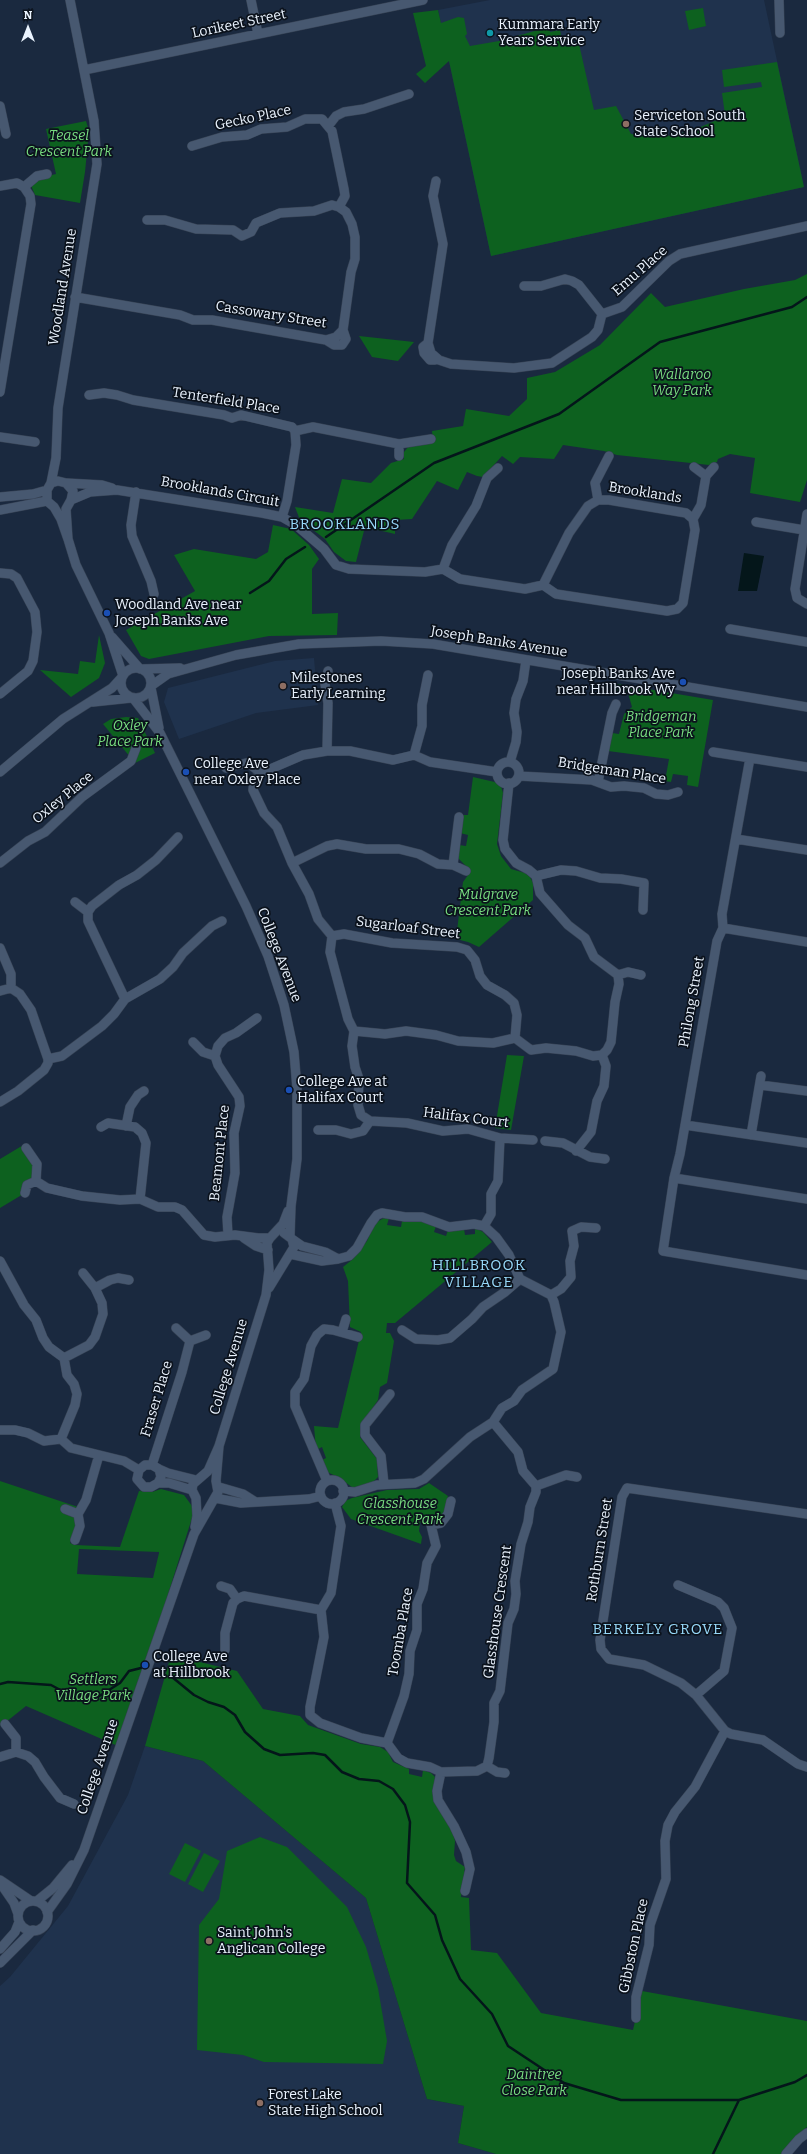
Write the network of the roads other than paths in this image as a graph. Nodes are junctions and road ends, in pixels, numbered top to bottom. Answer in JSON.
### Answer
{"nodes":[{"id":1,"x":70,"y":0,"type":"edge"},
{"id":2,"x":251,"y":0,"type":"edge"},
{"id":3,"x":423,"y":0,"type":"edge"},
{"id":4,"x":779,"y":0,"type":"edge"},
{"id":5,"x":780,"y":33,"type":"dead end"},
{"id":6,"x":258,"y":34,"type":"junction"},
{"id":7,"x":84,"y":70,"type":"junction"},
{"id":8,"x":409,"y":94,"type":"dead end"},
{"id":9,"x":0,"y":106,"type":"edge"},
{"id":10,"x":329,"y":125,"type":"junction"},
{"id":11,"x":6,"y":134,"type":"dead end"},
{"id":12,"x":192,"y":146,"type":"dead end"},
{"id":13,"x":47,"y":174,"type":"dead end"},
{"id":14,"x":436,"y":181,"type":"dead end"},
{"id":15,"x":0,"y":186,"type":"edge"},
{"id":16,"x":24,"y":187,"type":"junction"},
{"id":17,"x":339,"y":207,"type":"junction"},
{"id":18,"x":147,"y":220,"type":"dead end"},
{"id":19,"x":807,"y":226,"type":"edge"},
{"id":20,"x":524,"y":286,"type":"dead end"},
{"id":21,"x":75,"y":297,"type":"junction"},
{"id":22,"x":602,"y":314,"type":"junction"},
{"id":23,"x":0,"y":392,"type":"edge"},
{"id":24,"x":89,"y":395,"type":"dead end"},
{"id":25,"x":295,"y":431,"type":"junction"},
{"id":26,"x":0,"y":437,"type":"edge"},
{"id":27,"x":431,"y":439,"type":"dead end"},
{"id":28,"x":35,"y":442,"type":"dead end"},
{"id":29,"x":400,"y":444,"type":"junction"},
{"id":30,"x":399,"y":456,"type":"dead end"},
{"id":31,"x":609,"y":456,"type":"dead end"},
{"id":32,"x":56,"y":458,"type":"junction"},
{"id":33,"x":694,"y":467,"type":"dead end"},
{"id":34,"x":714,"y":467,"type":"dead end"},
{"id":35,"x":498,"y":468,"type":"dead end"},
{"id":36,"x":706,"y":476,"type":"junction"},
{"id":37,"x":66,"y":482,"type":"junction"},
{"id":38,"x":49,"y":486,"type":"junction"},
{"id":39,"x":117,"y":490,"type":"junction"},
{"id":40,"x":136,"y":492,"type":"junction"},
{"id":41,"x":0,"y":497,"type":"edge"},
{"id":42,"x":598,"y":500,"type":"junction"},
{"id":43,"x":71,"y":501,"type":"junction"},
{"id":44,"x":51,"y":504,"type":"junction"},
{"id":45,"x":0,"y":510,"type":"edge"},
{"id":46,"x":807,"y":514,"type":"edge"},
{"id":47,"x":282,"y":517,"type":"junction"},
{"id":48,"x":693,"y":519,"type":"junction"},
{"id":49,"x":756,"y":522,"type":"dead end"},
{"id":50,"x":805,"y":533,"type":"edge"},
{"id":51,"x":68,"y":539,"type":"junction"},
{"id":52,"x":443,"y":569,"type":"junction"},
{"id":53,"x":0,"y":573,"type":"edge"},
{"id":54,"x":543,"y":585,"type":"junction"},
{"id":55,"x":154,"y":594,"type":"dead end"},
{"id":56,"x":807,"y":604,"type":"edge"},
{"id":57,"x":730,"y":630,"type":"dead end"},
{"id":58,"x":109,"y":633,"type":"junction"},
{"id":59,"x":807,"y":642,"type":"edge"},
{"id":60,"x":526,"y":660,"type":"junction"},
{"id":61,"x":186,"y":668,"type":"junction"},
{"id":62,"x":141,"y":669,"type":"junction"},
{"id":63,"x":328,"y":671,"type":"dead end"},
{"id":64,"x":428,"y":675,"type":"dead end"},
{"id":65,"x":123,"y":676,"type":"junction"},
{"id":66,"x":151,"y":687,"type":"junction"},
{"id":67,"x":1,"y":691,"type":"edge"},
{"id":68,"x":132,"y":698,"type":"junction"},
{"id":69,"x":89,"y":703,"type":"junction"},
{"id":70,"x":616,"y":704,"type":"dead end"},
{"id":71,"x":807,"y":707,"type":"edge"},
{"id":72,"x":160,"y":733,"type":"junction"},
{"id":73,"x":136,"y":748,"type":"dead end"},
{"id":74,"x":326,"y":751,"type":"junction"},
{"id":75,"x":713,"y":752,"type":"dead end"},
{"id":76,"x":414,"y":755,"type":"junction"},
{"id":77,"x":750,"y":758,"type":"junction"},
{"id":78,"x":510,"y":762,"type":"junction"},
{"id":79,"x":807,"y":767,"type":"edge"},
{"id":80,"x":226,"y":768,"type":"dead end"},
{"id":81,"x":0,"y":772,"type":"edge"},
{"id":82,"x":497,"y":772,"type":"junction"},
{"id":83,"x":260,"y":773,"type":"junction"},
{"id":84,"x":519,"y":776,"type":"junction"},
{"id":85,"x":598,"y":782,"type":"junction"},
{"id":86,"x":509,"y":783,"type":"junction"},
{"id":87,"x":678,"y":792,"type":"dead end"},
{"id":88,"x":460,"y":817,"type":"dead end"},
{"id":89,"x":178,"y":838,"type":"dead end"},
{"id":90,"x":736,"y":839,"type":"junction"},
{"id":91,"x":807,"y":850,"type":"edge"},
{"id":92,"x":0,"y":863,"type":"edge"},
{"id":93,"x":292,"y":863,"type":"junction"},
{"id":94,"x":453,"y":865,"type":"junction"},
{"id":95,"x":466,"y":871,"type":"dead end"},
{"id":96,"x":536,"y":876,"type":"junction"},
{"id":97,"x":75,"y":902,"type":"dead end"},
{"id":98,"x":644,"y":910,"type":"dead end"},
{"id":99,"x":88,"y":912,"type":"junction"},
{"id":100,"x":222,"y":921,"type":"dead end"},
{"id":101,"x":723,"y":928,"type":"junction"},
{"id":102,"x":332,"y":936,"type":"junction"},
{"id":103,"x":807,"y":942,"type":"edge"},
{"id":104,"x":0,"y":948,"type":"edge"},
{"id":105,"x":618,"y":975,"type":"junction"},
{"id":106,"x":641,"y":975,"type":"dead end"},
{"id":107,"x":11,"y":988,"type":"junction"},
{"id":108,"x":0,"y":991,"type":"edge"},
{"id":109,"x":125,"y":999,"type":"junction"},
{"id":110,"x":257,"y":1018,"type":"dead end"},
{"id":111,"x":354,"y":1031,"type":"junction"},
{"id":112,"x":515,"y":1038,"type":"junction"},
{"id":113,"x":193,"y":1042,"type":"dead end"},
{"id":114,"x":602,"y":1055,"type":"junction"},
{"id":115,"x":215,"y":1056,"type":"junction"},
{"id":116,"x":48,"y":1059,"type":"junction"},
{"id":117,"x":761,"y":1076,"type":"dead end"},
{"id":118,"x":760,"y":1085,"type":"junction"},
{"id":119,"x":144,"y":1091,"type":"dead end"},
{"id":120,"x":807,"y":1091,"type":"edge"},
{"id":121,"x":0,"y":1102,"type":"edge"},
{"id":122,"x":370,"y":1121,"type":"junction"},
{"id":123,"x":685,"y":1125,"type":"junction"},
{"id":124,"x":126,"y":1126,"type":"junction"},
{"id":125,"x":101,"y":1127,"type":"dead end"},
{"id":126,"x":318,"y":1130,"type":"dead end"},
{"id":127,"x":751,"y":1135,"type":"junction"},
{"id":128,"x":500,"y":1138,"type":"junction"},
{"id":129,"x":533,"y":1140,"type":"dead end"},
{"id":130,"x":545,"y":1141,"type":"dead end"},
{"id":131,"x":807,"y":1143,"type":"edge"},
{"id":132,"x":26,"y":1148,"type":"dead end"},
{"id":133,"x":576,"y":1151,"type":"junction"},
{"id":134,"x":605,"y":1159,"type":"dead end"},
{"id":135,"x":674,"y":1178,"type":"junction"},
{"id":136,"x":36,"y":1181,"type":"junction"},
{"id":137,"x":25,"y":1193,"type":"dead end"},
{"id":138,"x":140,"y":1199,"type":"junction"},
{"id":139,"x":807,"y":1199,"type":"edge"},
{"id":140,"x":291,"y":1206,"type":"junction"},
{"id":141,"x":484,"y":1226,"type":"junction"},
{"id":142,"x":596,"y":1228,"type":"dead end"},
{"id":143,"x":228,"y":1234,"type":"junction"},
{"id":144,"x":272,"y":1235,"type":"junction"},
{"id":145,"x":243,"y":1237,"type":"junction"},
{"id":146,"x":291,"y":1237,"type":"junction"},
{"id":147,"x":269,"y":1251,"type":"junction"},
{"id":148,"x":288,"y":1256,"type":"junction"},
{"id":149,"x":338,"y":1259,"type":"junction"},
{"id":150,"x":0,"y":1261,"type":"edge"},
{"id":151,"x":83,"y":1274,"type":"dead end"},
{"id":152,"x":807,"y":1275,"type":"edge"},
{"id":153,"x":520,"y":1279,"type":"junction"},
{"id":154,"x":129,"y":1280,"type":"dead end"},
{"id":155,"x":95,"y":1288,"type":"junction"},
{"id":156,"x":266,"y":1295,"type":"junction"},
{"id":157,"x":550,"y":1295,"type":"junction"},
{"id":158,"x":346,"y":1320,"type":"dead end"},
{"id":159,"x":176,"y":1328,"type":"dead end"},
{"id":160,"x":402,"y":1330,"type":"dead end"},
{"id":161,"x":342,"y":1332,"type":"junction"},
{"id":162,"x":206,"y":1336,"type":"dead end"},
{"id":163,"x":358,"y":1337,"type":"dead end"},
{"id":164,"x":190,"y":1341,"type":"junction"},
{"id":165,"x":64,"y":1358,"type":"junction"},
{"id":166,"x":390,"y":1394,"type":"dead end"},
{"id":167,"x":493,"y":1422,"type":"junction"},
{"id":168,"x":1,"y":1433,"type":"edge"},
{"id":169,"x":61,"y":1440,"type":"junction"},
{"id":170,"x":219,"y":1446,"type":"junction"},
{"id":171,"x":99,"y":1455,"type":"junction"},
{"id":172,"x":155,"y":1467,"type":"junction"},
{"id":173,"x":139,"y":1470,"type":"junction"},
{"id":174,"x":577,"y":1477,"type":"dead end"},
{"id":175,"x":199,"y":1478,"type":"junction"},
{"id":176,"x":326,"y":1481,"type":"junction"},
{"id":177,"x":158,"y":1483,"type":"junction"},
{"id":178,"x":217,"y":1484,"type":"junction"},
{"id":179,"x":384,"y":1484,"type":"junction"},
{"id":180,"x":536,"y":1486,"type":"junction"},
{"id":181,"x":343,"y":1491,"type":"junction"},
{"id":182,"x":194,"y":1494,"type":"junction"},
{"id":183,"x":321,"y":1496,"type":"junction"},
{"id":184,"x":214,"y":1499,"type":"junction"},
{"id":185,"x":254,"y":1501,"type":"junction"},
{"id":186,"x":450,"y":1501,"type":"dead end"},
{"id":187,"x":335,"y":1502,"type":"junction"},
{"id":188,"x":65,"y":1509,"type":"dead end"},
{"id":189,"x":78,"y":1514,"type":"junction"},
{"id":190,"x":807,"y":1514,"type":"edge"},
{"id":191,"x":194,"y":1534,"type":"junction"},
{"id":192,"x":75,"y":1540,"type":"dead end"},
{"id":193,"x":678,"y":1585,"type":"dead end"},
{"id":194,"x":221,"y":1586,"type":"dead end"},
{"id":195,"x":237,"y":1599,"type":"junction"},
{"id":196,"x":321,"y":1610,"type":"junction"},
{"id":197,"x":225,"y":1650,"type":"dead end"},
{"id":198,"x":696,"y":1695,"type":"junction"},
{"id":199,"x":5,"y":1724,"type":"dead end"},
{"id":200,"x":725,"y":1730,"type":"junction"},
{"id":201,"x":387,"y":1743,"type":"junction"},
{"id":202,"x":16,"y":1752,"type":"junction"},
{"id":203,"x":0,"y":1757,"type":"edge"},
{"id":204,"x":487,"y":1766,"type":"junction"},
{"id":205,"x":807,"y":1767,"type":"edge"},
{"id":206,"x":441,"y":1772,"type":"junction"},
{"id":207,"x":505,"y":1773,"type":"dead end"},
{"id":208,"x":74,"y":1804,"type":"dead end"},
{"id":209,"x":84,"y":1850,"type":"junction"},
{"id":210,"x":0,"y":1881,"type":"edge"},
{"id":211,"x":466,"y":1891,"type":"dead end"},
{"id":212,"x":34,"y":1901,"type":"junction"},
{"id":213,"x":47,"y":1912,"type":"junction"},
{"id":214,"x":19,"y":1918,"type":"junction"},
{"id":215,"x":33,"y":1930,"type":"junction"},
{"id":216,"x":0,"y":1949,"type":"edge"},
{"id":217,"x":0,"y":1963,"type":"edge"},
{"id":218,"x":636,"y":2018,"type":"dead end"},
{"id":219,"x":807,"y":2133,"type":"edge"},
{"id":220,"x":786,"y":2154,"type":"edge"}],
"edges":[{"from":1,"to":7,"type":"street","name":"Woodland Avenue"},
{"from":2,"to":6,"type":"street"},
{"from":3,"to":6,"type":"street","name":"Lorikeet Street"},
{"from":4,"to":5,"type":"street"},
{"from":6,"to":7,"type":"street","name":"Lorikeet Street"},
{"from":7,"to":21,"type":"street","name":"Woodland Avenue"},
{"from":8,"to":10,"type":"street"},
{"from":9,"to":11,"type":"street"},
{"from":10,"to":12,"type":"street","name":"Gecko Place"},
{"from":10,"to":17,"type":"street"},
{"from":13,"to":16,"type":"street"},
{"from":14,"to":22,"type":"street"},
{"from":15,"to":16,"type":"street"},
{"from":16,"to":23,"type":"street"},
{"from":17,"to":18,"type":"street"},
{"from":17,"to":21,"type":"street","name":"Cassowary Street"},
{"from":19,"to":22,"type":"street","name":"Emu Place"},
{"from":20,"to":22,"type":"street"},
{"from":21,"to":32,"type":"street","name":"Woodland Avenue"},
{"from":24,"to":25,"type":"street","name":"Tenterfield Place"},
{"from":25,"to":29,"type":"street"},
{"from":25,"to":47,"type":"street"},
{"from":26,"to":28,"type":"street"},
{"from":27,"to":29,"type":"street"},
{"from":29,"to":30,"type":"street"},
{"from":31,"to":42,"type":"street"},
{"from":32,"to":37,"type":"street","name":"Woodland Avenue"},
{"from":32,"to":38,"type":"street","name":"Woodland Avenue"},
{"from":33,"to":36,"type":"street"},
{"from":34,"to":36,"type":"street"},
{"from":35,"to":52,"type":"street"},
{"from":36,"to":48,"type":"street"},
{"from":37,"to":38,"type":"street"},
{"from":37,"to":39,"type":"street","name":"Brooklands Circuit"},
{"from":37,"to":43,"type":"street","name":"Woodland Avenue"},
{"from":38,"to":41,"type":"street"},
{"from":38,"to":44,"type":"street","name":"Woodland Avenue"},
{"from":39,"to":40,"type":"street","name":"Brooklands Circuit"},
{"from":39,"to":43,"type":"street","name":"Brooklands Circuit"},
{"from":40,"to":47,"type":"street","name":"Brooklands Circuit"},
{"from":40,"to":55,"type":"street"},
{"from":42,"to":48,"type":"street","name":"Brooklands"},
{"from":42,"to":54,"type":"street","name":"Brooklands"},
{"from":43,"to":44,"type":"street"},
{"from":43,"to":51,"type":"street","name":"Woodland Avenue"},
{"from":44,"to":45,"type":"street"},
{"from":44,"to":51,"type":"street","name":"Woodland Avenue"},
{"from":46,"to":50,"type":"street"},
{"from":47,"to":52,"type":"street","name":"Brooklands Circuit"},
{"from":48,"to":54,"type":"street"},
{"from":49,"to":50,"type":"street"},
{"from":50,"to":56,"type":"street"},
{"from":51,"to":58,"type":"street","name":"Woodland Avenue"},
{"from":52,"to":54,"type":"street"},
{"from":53,"to":67,"type":"street"},
{"from":57,"to":59,"type":"street"},
{"from":58,"to":62,"type":"street","name":"Woodland Avenue"},
{"from":58,"to":65,"type":"street","name":"Woodland Avenue"},
{"from":60,"to":61,"type":"street","name":"Joseph Banks Avenue"},
{"from":60,"to":71,"type":"street","name":"Joseph Banks Avenue"},
{"from":60,"to":78,"type":"street"},
{"from":61,"to":62,"type":"street","name":"Joseph Banks Avenue"},
{"from":61,"to":66,"type":"street","name":"Joseph Banks Avenue"},
{"from":62,"to":65,"type":"street"},
{"from":62,"to":66,"type":"street"},
{"from":63,"to":74,"type":"street"},
{"from":64,"to":76,"type":"street"},
{"from":65,"to":68,"type":"street"},
{"from":65,"to":69,"type":"street"},
{"from":66,"to":68,"type":"street"},
{"from":66,"to":72,"type":"street","name":"College Avenue"},
{"from":68,"to":69,"type":"street"},
{"from":68,"to":72,"type":"street","name":"College Avenue"},
{"from":69,"to":81,"type":"street"},
{"from":70,"to":85,"type":"street"},
{"from":72,"to":140,"type":"street","name":"College Avenue"},
{"from":73,"to":92,"type":"street","name":"Oxley Place"},
{"from":74,"to":76,"type":"street"},
{"from":74,"to":83,"type":"street"},
{"from":75,"to":77,"type":"street"},
{"from":76,"to":82,"type":"street"},
{"from":77,"to":79,"type":"street"},
{"from":77,"to":90,"type":"street","name":"Philong Street"},
{"from":78,"to":82,"type":"street"},
{"from":78,"to":84,"type":"street"},
{"from":80,"to":83,"type":"street"},
{"from":82,"to":86,"type":"street"},
{"from":83,"to":93,"type":"street"},
{"from":84,"to":85,"type":"street","name":"Bridgeman Place"},
{"from":84,"to":86,"type":"street"},
{"from":85,"to":87,"type":"street","name":"Bridgeman Place"},
{"from":86,"to":96,"type":"street"},
{"from":88,"to":94,"type":"street"},
{"from":89,"to":99,"type":"street"},
{"from":90,"to":91,"type":"street"},
{"from":90,"to":101,"type":"street","name":"Philong Street"},
{"from":93,"to":94,"type":"street"},
{"from":93,"to":102,"type":"street"},
{"from":94,"to":95,"type":"street"},
{"from":96,"to":98,"type":"street"},
{"from":96,"to":105,"type":"street"},
{"from":97,"to":99,"type":"street"},
{"from":99,"to":109,"type":"street"},
{"from":100,"to":109,"type":"street"},
{"from":101,"to":103,"type":"street"},
{"from":101,"to":123,"type":"street","name":"Philong Street"},
{"from":102,"to":111,"type":"street"},
{"from":102,"to":112,"type":"street","name":"Sugarloaf Street"},
{"from":104,"to":107,"type":"street"},
{"from":105,"to":106,"type":"street"},
{"from":105,"to":114,"type":"street"},
{"from":107,"to":108,"type":"street"},
{"from":107,"to":116,"type":"street"},
{"from":109,"to":116,"type":"street"},
{"from":110,"to":115,"type":"street"},
{"from":111,"to":112,"type":"street"},
{"from":111,"to":122,"type":"street"},
{"from":112,"to":114,"type":"street"},
{"from":113,"to":115,"type":"street"},
{"from":114,"to":133,"type":"street"},
{"from":115,"to":143,"type":"street","name":"Beamont Place"},
{"from":116,"to":121,"type":"street"},
{"from":117,"to":118,"type":"street"},
{"from":118,"to":120,"type":"street"},
{"from":118,"to":127,"type":"street"},
{"from":119,"to":124,"type":"street"},
{"from":122,"to":126,"type":"street"},
{"from":122,"to":128,"type":"street","name":"Halifax Court"},
{"from":123,"to":127,"type":"street"},
{"from":123,"to":135,"type":"street","name":"Philong Street"},
{"from":124,"to":125,"type":"street"},
{"from":124,"to":138,"type":"street"},
{"from":127,"to":131,"type":"street"},
{"from":128,"to":129,"type":"street","name":"Halifax Court"},
{"from":128,"to":141,"type":"street"},
{"from":130,"to":133,"type":"street"},
{"from":132,"to":136,"type":"street"},
{"from":133,"to":134,"type":"street"},
{"from":135,"to":139,"type":"street"},
{"from":135,"to":152,"type":"street","name":"Philong Street"},
{"from":136,"to":137,"type":"street"},
{"from":136,"to":138,"type":"street"},
{"from":138,"to":143,"type":"street"},
{"from":140,"to":144,"type":"street","name":"College Avenue"},
{"from":140,"to":146,"type":"street","name":"College Avenue"},
{"from":141,"to":149,"type":"street"},
{"from":141,"to":153,"type":"street"},
{"from":142,"to":157,"type":"street"},
{"from":143,"to":145,"type":"street"},
{"from":144,"to":145,"type":"street"},
{"from":144,"to":146,"type":"street"},
{"from":144,"to":147,"type":"street","name":"College Avenue"},
{"from":145,"to":147,"type":"street"},
{"from":146,"to":148,"type":"street","name":"College Avenue"},
{"from":146,"to":149,"type":"street"},
{"from":147,"to":148,"type":"street"},
{"from":147,"to":156,"type":"street","name":"College Avenue"},
{"from":148,"to":149,"type":"street"},
{"from":148,"to":156,"type":"street","name":"College Avenue"},
{"from":150,"to":165,"type":"street"},
{"from":151,"to":155,"type":"street"},
{"from":153,"to":157,"type":"street"},
{"from":153,"to":160,"type":"street"},
{"from":154,"to":155,"type":"street"},
{"from":155,"to":165,"type":"street"},
{"from":156,"to":170,"type":"street","name":"College Avenue"},
{"from":157,"to":167,"type":"street"},
{"from":158,"to":161,"type":"street"},
{"from":159,"to":164,"type":"street"},
{"from":161,"to":163,"type":"street"},
{"from":161,"to":176,"type":"street"},
{"from":162,"to":164,"type":"street"},
{"from":164,"to":172,"type":"street","name":"Fraser Place"},
{"from":165,"to":169,"type":"street"},
{"from":166,"to":179,"type":"street"},
{"from":167,"to":179,"type":"street"},
{"from":167,"to":180,"type":"street"},
{"from":168,"to":169,"type":"street"},
{"from":169,"to":171,"type":"street"},
{"from":170,"to":175,"type":"street","name":"College Avenue"},
{"from":170,"to":178,"type":"street","name":"College Avenue"},
{"from":171,"to":173,"type":"street"},
{"from":171,"to":189,"type":"street"},
{"from":172,"to":173,"type":"street"},
{"from":172,"to":175,"type":"street"},
{"from":172,"to":177,"type":"street"},
{"from":173,"to":177,"type":"street"},
{"from":174,"to":180,"type":"street"},
{"from":175,"to":178,"type":"street"},
{"from":175,"to":182,"type":"street","name":"College Avenue"},
{"from":176,"to":181,"type":"street"},
{"from":176,"to":183,"type":"street"},
{"from":177,"to":182,"type":"street"},
{"from":178,"to":184,"type":"street","name":"College Avenue"},
{"from":178,"to":185,"type":"street"},
{"from":179,"to":181,"type":"street"},
{"from":180,"to":204,"type":"street","name":"Glasshouse Crescent"},
{"from":181,"to":187,"type":"street"},
{"from":182,"to":184,"type":"street"},
{"from":182,"to":191,"type":"street","name":"College Avenue"},
{"from":183,"to":185,"type":"street"},
{"from":183,"to":187,"type":"street"},
{"from":184,"to":185,"type":"street"},
{"from":184,"to":191,"type":"street","name":"College Avenue"},
{"from":186,"to":201,"type":"street","name":"Toomba Place"},
{"from":187,"to":196,"type":"street"},
{"from":188,"to":189,"type":"street"},
{"from":189,"to":192,"type":"street"},
{"from":190,"to":198,"type":"street","name":"Rothburn Street"},
{"from":191,"to":209,"type":"street","name":"College Avenue"},
{"from":193,"to":198,"type":"street"},
{"from":194,"to":195,"type":"street"},
{"from":195,"to":196,"type":"street"},
{"from":195,"to":197,"type":"street"},
{"from":196,"to":201,"type":"street"},
{"from":198,"to":200,"type":"street","name":"Rothburn Street"},
{"from":199,"to":202,"type":"street"},
{"from":200,"to":205,"type":"street"},
{"from":200,"to":218,"type":"street","name":"Gibbston Place"},
{"from":201,"to":206,"type":"street"},
{"from":202,"to":203,"type":"street"},
{"from":202,"to":208,"type":"street"},
{"from":204,"to":206,"type":"street"},
{"from":204,"to":207,"type":"street"},
{"from":206,"to":211,"type":"street"},
{"from":209,"to":212,"type":"street","name":"College Avenue"},
{"from":209,"to":213,"type":"street","name":"College Avenue"},
{"from":210,"to":212,"type":"street"},
{"from":210,"to":214,"type":"street"},
{"from":212,"to":213,"type":"street"},
{"from":212,"to":214,"type":"street","name":"College Avenue"},
{"from":213,"to":215,"type":"street","name":"College Avenue"},
{"from":214,"to":215,"type":"street"},
{"from":214,"to":216,"type":"street","name":"College Avenue"},
{"from":215,"to":217,"type":"street","name":"College Avenue"},
{"from":219,"to":220,"type":"street"}]}
